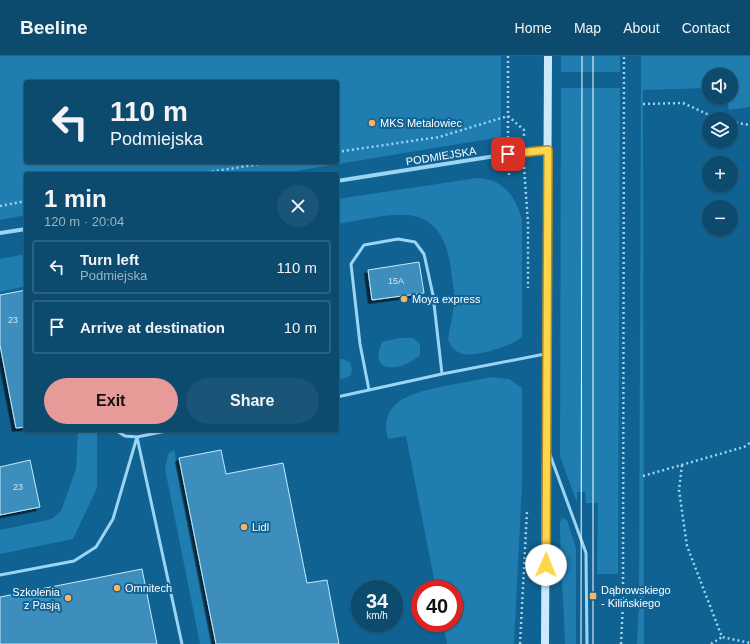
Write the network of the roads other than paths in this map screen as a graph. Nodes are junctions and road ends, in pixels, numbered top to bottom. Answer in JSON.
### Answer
{"nodes":[{"id":1,"x":548,"y":56,"type":"edge"},
{"id":2,"x":548,"y":150,"type":"junction"},
{"id":3,"x":339,"y":181,"type":"edge"},
{"id":4,"x":24,"y":229,"type":"edge"},
{"id":5,"x":0,"y":233,"type":"edge"},
{"id":6,"x":547,"y":353,"type":"junction"},
{"id":7,"x":442,"y":374,"type":"junction"},
{"id":8,"x":369,"y":390,"type":"junction"},
{"id":9,"x":339,"y":397,"type":"edge"},
{"id":10,"x":118,"y":432,"type":"edge"},
{"id":11,"x":160,"y":432,"type":"edge"},
{"id":12,"x":138,"y":436,"type":"junction"},
{"id":13,"x":547,"y":447,"type":"junction"},
{"id":14,"x":0,"y":575,"type":"edge"},
{"id":15,"x":182,"y":644,"type":"edge"},
{"id":16,"x":545,"y":644,"type":"edge"},
{"id":17,"x":587,"y":644,"type":"edge"}],
"edges":[{"from":1,"to":2,"type":"street"},
{"from":2,"to":3,"type":"street","name":"PODMIEJSKA"},
{"from":2,"to":6,"type":"street"},
{"from":4,"to":5,"type":"street"},
{"from":6,"to":7,"type":"lane"},
{"from":6,"to":13,"type":"street"},
{"from":7,"to":8,"type":"lane"},
{"from":7,"to":8,"type":"lane"},
{"from":8,"to":9,"type":"lane"},
{"from":10,"to":12,"type":"lane"},
{"from":11,"to":12,"type":"lane"},
{"from":12,"to":14,"type":"lane"},
{"from":12,"to":15,"type":"lane"},
{"from":13,"to":16,"type":"street"},
{"from":13,"to":17,"type":"lane"}]}
